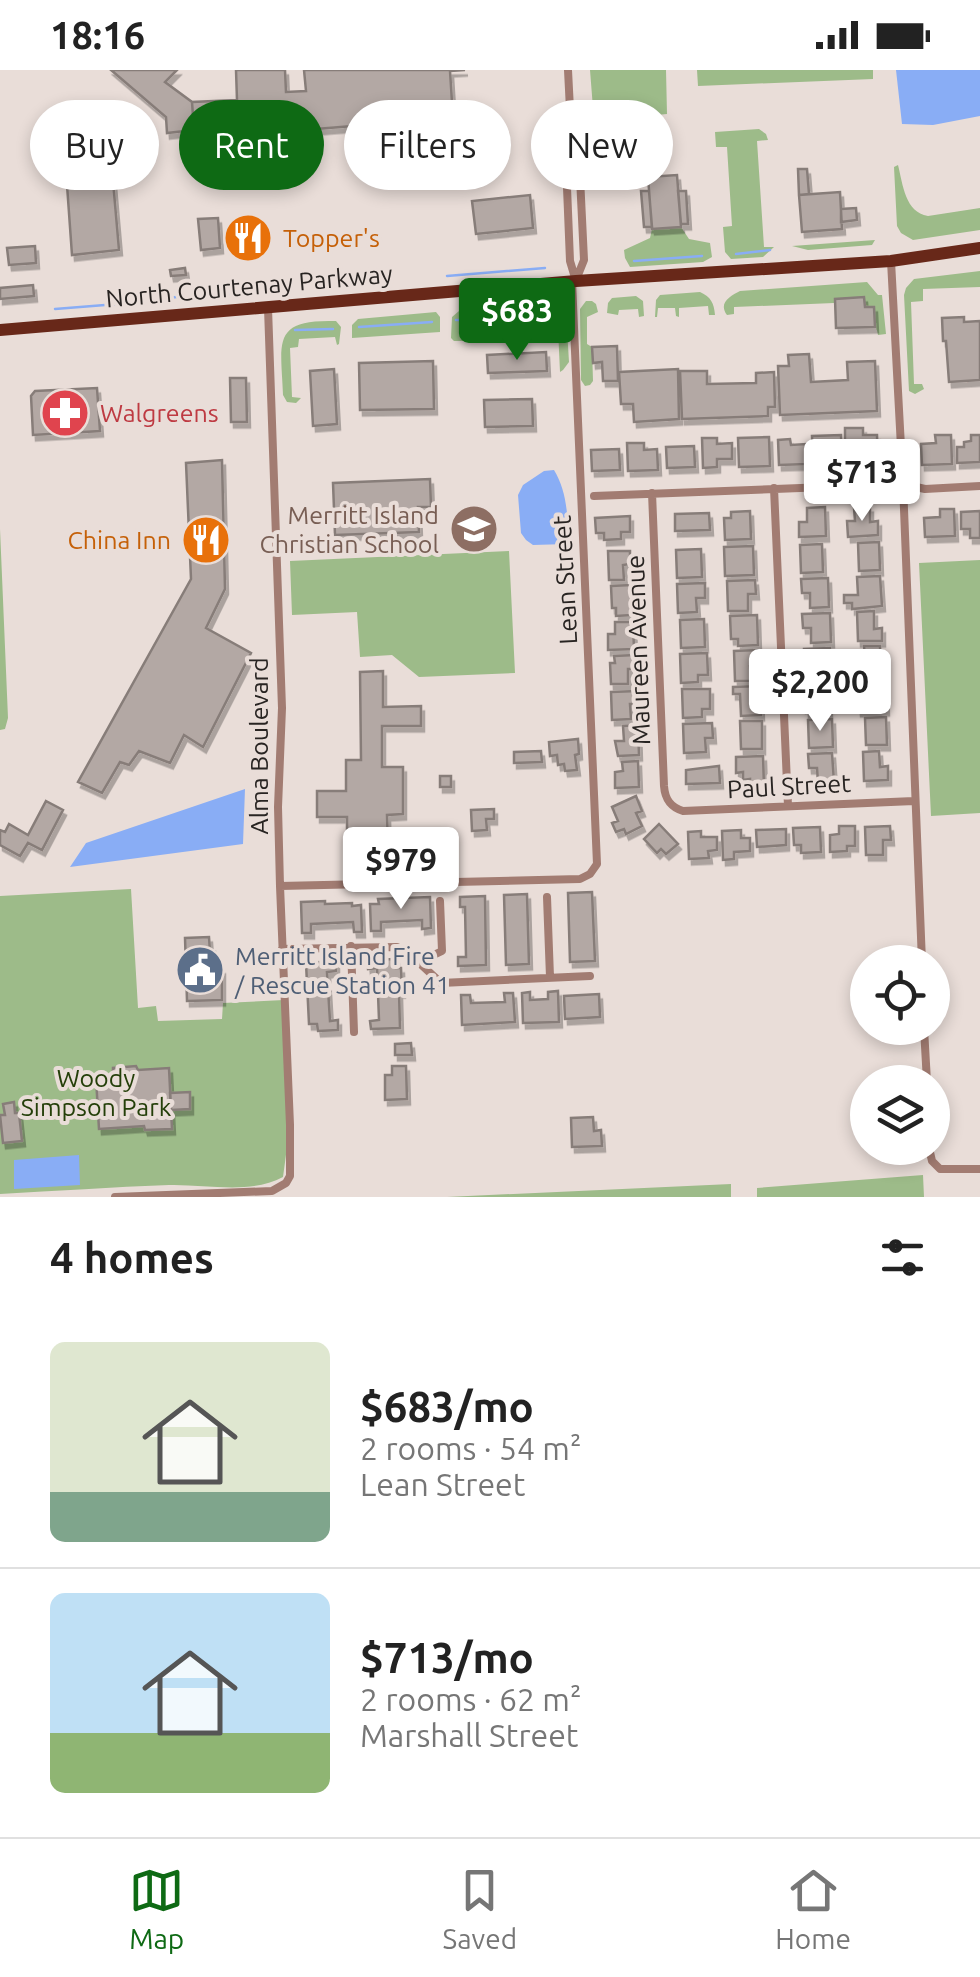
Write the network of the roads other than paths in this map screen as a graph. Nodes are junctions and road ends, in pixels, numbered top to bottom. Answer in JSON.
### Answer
{"nodes":[{"id":1,"x":568,"y":70,"type":"edge"},
{"id":2,"x":570,"y":100,"type":"edge"},
{"id":3,"x":567,"y":190,"type":"edge"},
{"id":4,"x":580,"y":190,"type":"edge"},
{"id":5,"x":980,"y":248,"type":"edge"},
{"id":6,"x":891,"y":261,"type":"junction"},
{"id":7,"x":574,"y":281,"type":"junction"},
{"id":8,"x":268,"y":307,"type":"junction"},
{"id":9,"x":0,"y":330,"type":"edge"},
{"id":10,"x":903,"y":484,"type":"junction"},
{"id":11,"x":980,"y":486,"type":"edge"},
{"id":12,"x":774,"y":488,"type":"junction"},
{"id":13,"x":652,"y":493,"type":"junction"},
{"id":14,"x":594,"y":496,"type":"dead end"},
{"id":15,"x":914,"y":801,"type":"junction"},
{"id":16,"x":669,"y":804,"type":"joint"},
{"id":17,"x":788,"y":806,"type":"junction"},
{"id":18,"x":280,"y":886,"type":"junction"},
{"id":19,"x":548,"y":898,"type":"dead end"},
{"id":20,"x":440,"y":901,"type":"dead end"},
{"id":21,"x":921,"y":945,"type":"edge"},
{"id":22,"x":351,"y":946,"type":"junction"},
{"id":23,"x":282,"y":948,"type":"junction"},
{"id":24,"x":419,"y":962,"type":"junction"},
{"id":25,"x":590,"y":976,"type":"dead end"},
{"id":26,"x":550,"y":977,"type":"junction"},
{"id":27,"x":354,"y":1032,"type":"dead end"},
{"id":28,"x":935,"y":1165,"type":"edge"},
{"id":29,"x":980,"y":1169,"type":"edge"},
{"id":30,"x":147,"y":1196,"type":"edge"},
{"id":31,"x":115,"y":1197,"type":"edge"}],
"edges":[{"from":1,"to":2,"type":"street"},
{"from":3,"to":7,"type":"street"},
{"from":4,"to":7,"type":"street"},
{"from":5,"to":6,"type":"main road","name":"North Courtenay Parkway"},
{"from":6,"to":7,"type":"main road","name":"North Courtenay Parkway"},
{"from":6,"to":10,"type":"street"},
{"from":7,"to":8,"type":"main road","name":"North Courtenay Parkway"},
{"from":7,"to":18,"type":"street","name":"Lean Street"},
{"from":8,"to":9,"type":"main road","name":"North Courtenay Parkway"},
{"from":8,"to":18,"type":"street","name":"Alma Boulevard"},
{"from":10,"to":11,"type":"street"},
{"from":10,"to":12,"type":"street"},
{"from":10,"to":15,"type":"street"},
{"from":12,"to":13,"type":"street"},
{"from":12,"to":17,"type":"street"},
{"from":13,"to":14,"type":"street"},
{"from":13,"to":16,"type":"street","name":"Maureen Avenue"},
{"from":15,"to":17,"type":"street","name":"Paul Street"},
{"from":15,"to":21,"type":"street"},
{"from":16,"to":17,"type":"street","name":"Paul Street"},
{"from":18,"to":23,"type":"street","name":"Alma Boulevard"},
{"from":19,"to":26,"type":"street"},
{"from":20,"to":24,"type":"street"},
{"from":22,"to":23,"type":"street"},
{"from":22,"to":24,"type":"street"},
{"from":22,"to":27,"type":"street"},
{"from":23,"to":30,"type":"street","name":"Alma Boulevard"},
{"from":24,"to":26,"type":"street"},
{"from":25,"to":26,"type":"street"},
{"from":28,"to":29,"type":"street"},
{"from":30,"to":31,"type":"street"}]}
